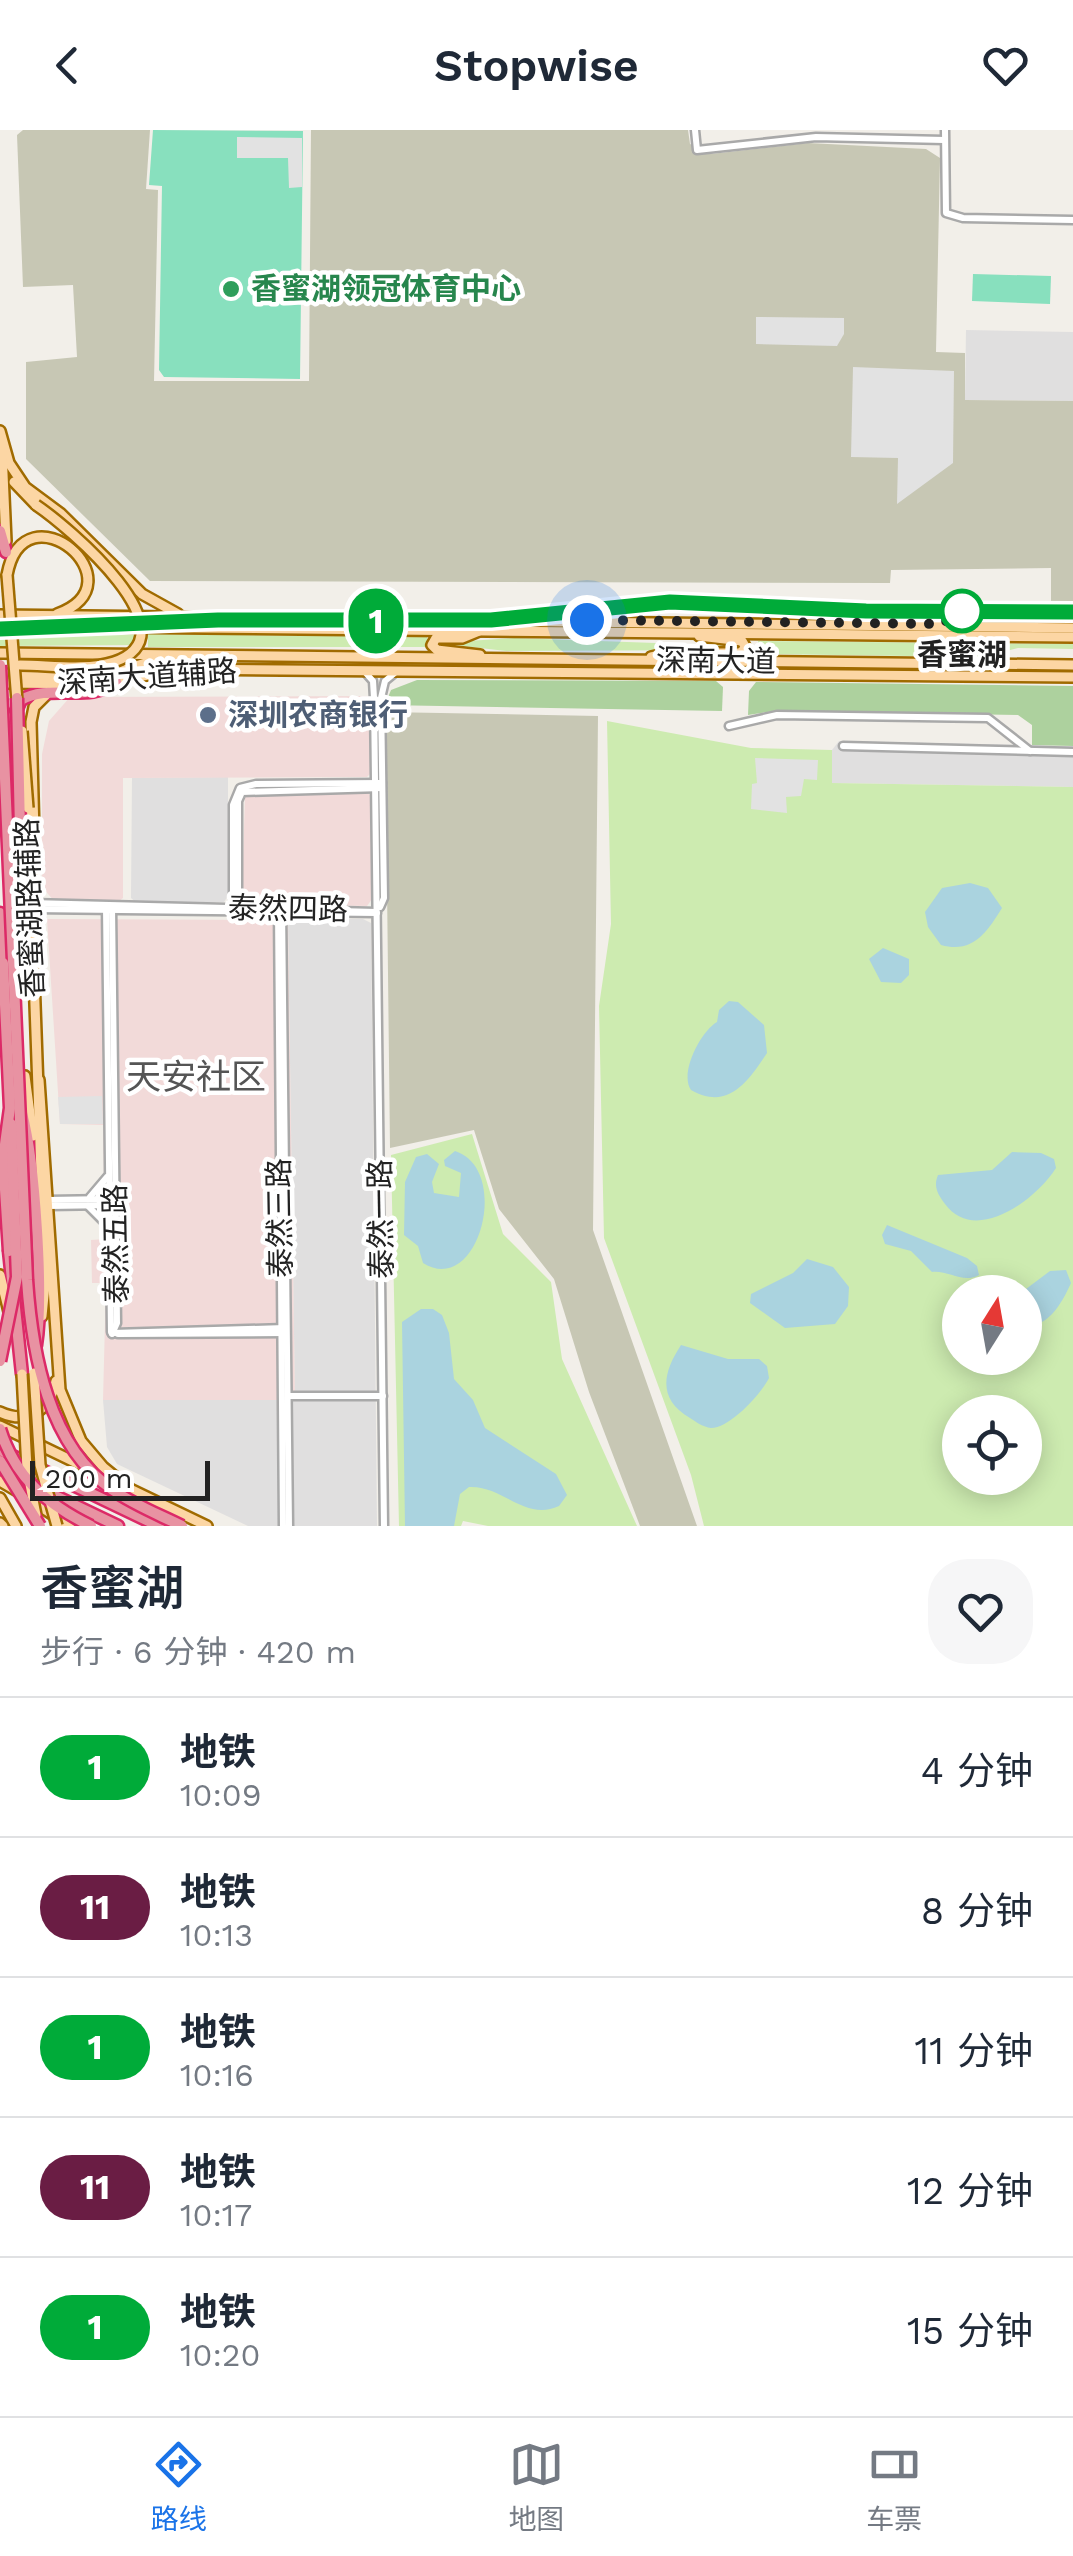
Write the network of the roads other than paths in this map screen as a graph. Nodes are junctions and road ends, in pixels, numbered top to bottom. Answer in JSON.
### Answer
{"nodes":[{"id":1,"x":695,"y":130,"type":"edge"},
{"id":2,"x":944,"y":130,"type":"edge"},
{"id":3,"x":944,"y":140,"type":"junction"},
{"id":4,"x":1073,"y":220,"type":"edge"},
{"id":5,"x":0,"y":427,"type":"edge"},
{"id":6,"x":2,"y":453,"type":"edge"},
{"id":7,"x":38,"y":502,"type":"junction"},
{"id":8,"x":0,"y":530,"type":"edge"},
{"id":9,"x":6,"y":552,"type":"junction"},
{"id":10,"x":7,"y":575,"type":"junction"},
{"id":11,"x":0,"y":615,"type":"edge"},
{"id":12,"x":50,"y":616,"type":"junction"},
{"id":13,"x":198,"y":617,"type":"junction"},
{"id":14,"x":343,"y":618,"type":"junction"},
{"id":15,"x":700,"y":620,"type":"junction"},
{"id":16,"x":904,"y":623,"type":"junction"},
{"id":17,"x":0,"y":626,"type":"edge"},
{"id":18,"x":1058,"y":628,"type":"junction"},
{"id":19,"x":1073,"y":628,"type":"edge"},
{"id":20,"x":410,"y":629,"type":"junction"},
{"id":21,"x":486,"y":630,"type":"junction"},
{"id":22,"x":662,"y":632,"type":"junction"},
{"id":23,"x":680,"y":632,"type":"junction"},
{"id":24,"x":944,"y":635,"type":"junction"},
{"id":25,"x":1024,"y":636,"type":"junction"},
{"id":26,"x":1073,"y":637,"type":"edge"},
{"id":27,"x":0,"y":653,"type":"edge"},
{"id":28,"x":182,"y":655,"type":"junction"},
{"id":29,"x":494,"y":658,"type":"junction"},
{"id":30,"x":523,"y":658,"type":"junction"},
{"id":31,"x":644,"y":660,"type":"junction"},
{"id":32,"x":797,"y":662,"type":"junction"},
{"id":33,"x":0,"y":665,"type":"edge"},
{"id":34,"x":1073,"y":665,"type":"edge"},
{"id":35,"x":361,"y":670,"type":"junction"},
{"id":36,"x":402,"y":670,"type":"junction"},
{"id":37,"x":474,"y":670,"type":"junction"},
{"id":38,"x":695,"y":672,"type":"junction"},
{"id":39,"x":763,"y":673,"type":"junction"},
{"id":40,"x":0,"y":674,"type":"edge"},
{"id":41,"x":92,"y":676,"type":"junction"},
{"id":42,"x":140,"y":676,"type":"junction"},
{"id":43,"x":1073,"y":677,"type":"edge"},
{"id":44,"x":116,"y":682,"type":"junction"},
{"id":45,"x":0,"y":683,"type":"edge"},
{"id":46,"x":56,"y":691,"type":"junction"},
{"id":47,"x":17,"y":698,"type":"junction"},
{"id":48,"x":728,"y":726,"type":"dead end"},
{"id":49,"x":843,"y":746,"type":"dead end"},
{"id":50,"x":1030,"y":751,"type":"junction"},
{"id":51,"x":1073,"y":752,"type":"edge"},
{"id":52,"x":379,"y":785,"type":"junction"},
{"id":53,"x":20,"y":829,"type":"junction"},
{"id":54,"x":31,"y":856,"type":"junction"},
{"id":55,"x":31,"y":906,"type":"junction"},
{"id":56,"x":109,"y":910,"type":"junction"},
{"id":57,"x":0,"y":912,"type":"edge"},
{"id":58,"x":236,"y":912,"type":"junction"},
{"id":59,"x":280,"y":912,"type":"junction"},
{"id":60,"x":378,"y":913,"type":"junction"},
{"id":61,"x":5,"y":959,"type":"edge"},
{"id":62,"x":0,"y":983,"type":"edge"},
{"id":63,"x":36,"y":1065,"type":"junction"},
{"id":64,"x":0,"y":1066,"type":"edge"},
{"id":65,"x":0,"y":1076,"type":"edge"},
{"id":66,"x":25,"y":1076,"type":"junction"},
{"id":67,"x":15,"y":1108,"type":"junction"},
{"id":68,"x":39,"y":1162,"type":"junction"},
{"id":69,"x":108,"y":1170,"type":"junction"},
{"id":70,"x":87,"y":1202,"type":"junction"},
{"id":71,"x":112,"y":1202,"type":"junction"},
{"id":72,"x":48,"y":1203,"type":"junction"},
{"id":73,"x":109,"y":1228,"type":"junction"},
{"id":74,"x":0,"y":1276,"type":"edge"},
{"id":75,"x":284,"y":1331,"type":"junction"},
{"id":76,"x":38,"y":1334,"type":"junction"},
{"id":77,"x":112,"y":1334,"type":"junction"},
{"id":78,"x":8,"y":1342,"type":"edge"},
{"id":79,"x":0,"y":1361,"type":"edge"},
{"id":80,"x":56,"y":1362,"type":"junction"},
{"id":81,"x":28,"y":1373,"type":"junction"},
{"id":82,"x":285,"y":1396,"type":"junction"},
{"id":83,"x":383,"y":1396,"type":"junction"},
{"id":84,"x":0,"y":1412,"type":"edge"},
{"id":85,"x":0,"y":1427,"type":"edge"},
{"id":86,"x":0,"y":1446,"type":"edge"},
{"id":87,"x":0,"y":1461,"type":"edge"},
{"id":88,"x":0,"y":1469,"type":"edge"},
{"id":89,"x":0,"y":1481,"type":"edge"},
{"id":90,"x":131,"y":1490,"type":"junction"},
{"id":91,"x":0,"y":1498,"type":"edge"},
{"id":92,"x":16,"y":1526,"type":"edge"},
{"id":93,"x":40,"y":1526,"type":"edge"},
{"id":94,"x":57,"y":1526,"type":"edge"},
{"id":95,"x":70,"y":1526,"type":"edge"},
{"id":96,"x":91,"y":1526,"type":"edge"},
{"id":97,"x":118,"y":1526,"type":"edge"},
{"id":98,"x":160,"y":1526,"type":"edge"},
{"id":99,"x":182,"y":1526,"type":"edge"},
{"id":100,"x":207,"y":1526,"type":"edge"},
{"id":101,"x":286,"y":1526,"type":"edge"},
{"id":102,"x":384,"y":1526,"type":"edge"}],
"edges":[{"from":1,"to":3,"type":"street"},
{"from":2,"to":3,"type":"street"},
{"from":3,"to":4,"type":"street"},
{"from":5,"to":6,"type":"main road","name":"香蜜湖路辅路"},
{"from":5,"to":7,"type":"main road"},
{"from":6,"to":7,"type":"main road"},
{"from":6,"to":9,"type":"main road","name":"香蜜湖路辅路"},
{"from":7,"to":13,"type":"main road","bridge":true},
{"from":7,"to":33,"type":"main road","bridge":true},
{"from":8,"to":9,"type":"highway"},
{"from":9,"to":10,"type":"main road","name":"香蜜湖路辅路"},
{"from":10,"to":12,"type":"main road"},
{"from":10,"to":47,"type":"main road","name":"香蜜湖路辅路","bridge":true},
{"from":11,"to":12,"type":"main road","name":"深南大道辅路"},
{"from":12,"to":13,"type":"main road","name":"深南大道辅路"},
{"from":13,"to":14,"type":"main road","name":"深南大道辅路"},
{"from":14,"to":15,"type":"main road","name":"深南大道辅路"},
{"from":14,"to":20,"type":"main road"},
{"from":15,"to":16,"type":"main road","name":"深南大道辅路"},
{"from":15,"to":22,"type":"main road"},
{"from":16,"to":18,"type":"main road","name":"深南大道辅路"},
{"from":16,"to":24,"type":"main road"},
{"from":17,"to":20,"type":"main road","name":"深南大道"},
{"from":18,"to":19,"type":"main road","name":"深南大道辅路"},
{"from":18,"to":25,"type":"main road"},
{"from":20,"to":21,"type":"main road","name":"深南大道"},
{"from":21,"to":22,"type":"main road","name":"深南大道"},
{"from":21,"to":29,"type":"main road"},
{"from":22,"to":23,"type":"main road","name":"深南大道"},
{"from":23,"to":24,"type":"main road","name":"深南大道"},
{"from":23,"to":31,"type":"main road"},
{"from":24,"to":25,"type":"main road","name":"深南大道"},
{"from":25,"to":26,"type":"main road","name":"深南大道"},
{"from":27,"to":28,"type":"main road","name":"深南大道"},
{"from":28,"to":29,"type":"main road","name":"深南大道"},
{"from":28,"to":41,"type":"main road"},
{"from":29,"to":30,"type":"main road","name":"深南大道"},
{"from":30,"to":31,"type":"main road","name":"深南大道"},
{"from":30,"to":37,"type":"main road"},
{"from":31,"to":32,"type":"main road","name":"深南大道"},
{"from":31,"to":38,"type":"main road"},
{"from":32,"to":34,"type":"main road","name":"深南大道"},
{"from":32,"to":39,"type":"main road"},
{"from":33,"to":61,"type":"highway","bridge":true},
{"from":35,"to":36,"type":"main road","name":"深南大道辅路"},
{"from":35,"to":42,"type":"main road","name":"深南大道辅路"},
{"from":35,"to":52,"type":"street","name":"泰然一路"},
{"from":36,"to":37,"type":"main road","name":"深南大道辅路"},
{"from":36,"to":52,"type":"street","name":"泰然一路"},
{"from":37,"to":38,"type":"main road","name":"深南大道辅路"},
{"from":38,"to":39,"type":"main road","name":"深南大道辅路"},
{"from":39,"to":43,"type":"main road","name":"深南大道辅路"},
{"from":40,"to":41,"type":"main road"},
{"from":41,"to":42,"type":"main road"},
{"from":42,"to":44,"type":"main road","name":"深南大道辅路"},
{"from":44,"to":45,"type":"main road","name":"深南大道辅路"},
{"from":44,"to":46,"type":"highway"},
{"from":46,"to":53,"type":"highway","bridge":true},
{"from":46,"to":54,"type":"main road"},
{"from":47,"to":53,"type":"highway","bridge":true},
{"from":47,"to":54,"type":"main road","name":"香蜜湖路辅路","bridge":true},
{"from":48,"to":50,"type":"street"},
{"from":49,"to":50,"type":"street"},
{"from":50,"to":51,"type":"street"},
{"from":52,"to":58,"type":"street"},
{"from":52,"to":60,"type":"street","name":"泰然一路"},
{"from":53,"to":61,"type":"highway","bridge":true},
{"from":54,"to":55,"type":"main road","name":"香蜜湖路辅路"},
{"from":55,"to":56,"type":"street","name":"泰然四路"},
{"from":55,"to":63,"type":"main road","name":"香蜜湖路辅路"},
{"from":56,"to":58,"type":"street","name":"泰然四路"},
{"from":56,"to":69,"type":"street","name":"泰然五路"},
{"from":56,"to":71,"type":"street","name":"泰然五路"},
{"from":57,"to":61,"type":"highway"},
{"from":58,"to":59,"type":"street","name":"泰然四路"},
{"from":59,"to":60,"type":"street","name":"泰然四路"},
{"from":59,"to":75,"type":"street","name":"泰然三路"},
{"from":60,"to":83,"type":"street","name":"泰然一路"},
{"from":61,"to":67,"type":"highway","bridge":true},
{"from":62,"to":63,"type":"main road"},
{"from":63,"to":66,"type":"street"},
{"from":63,"to":68,"type":"main road","name":"香蜜湖路辅路"},
{"from":63,"to":72,"type":"main road"},
{"from":64,"to":66,"type":"street"},
{"from":65,"to":66,"type":"street"},
{"from":66,"to":68,"type":"main road"},
{"from":67,"to":76,"type":"highway","bridge":true},
{"from":67,"to":78,"type":"highway","bridge":true},
{"from":67,"to":78,"type":"highway","bridge":true},
{"from":67,"to":99,"type":"highway","bridge":true},
{"from":68,"to":76,"type":"main road","name":"香蜜湖路辅路"},
{"from":69,"to":70,"type":"street"},
{"from":69,"to":71,"type":"street","name":"泰然五路"},
{"from":70,"to":71,"type":"street"},
{"from":70,"to":72,"type":"street"},
{"from":70,"to":73,"type":"street"},
{"from":71,"to":73,"type":"street","name":"泰然五路"},
{"from":71,"to":77,"type":"street","name":"泰然五路"},
{"from":72,"to":80,"type":"main road"},
{"from":73,"to":77,"type":"street","name":"泰然五路"},
{"from":74,"to":78,"type":"main road"},
{"from":75,"to":77,"type":"street"},
{"from":75,"to":82,"type":"street","name":"泰然三路"},
{"from":76,"to":81,"type":"highway"},
{"from":78,"to":79,"type":"highway","bridge":true},
{"from":78,"to":81,"type":"highway"},
{"from":80,"to":84,"type":"main road"},
{"from":80,"to":90,"type":"main road"},
{"from":81,"to":93,"type":"main road","bridge":true},
{"from":81,"to":94,"type":"main road","bridge":true},
{"from":82,"to":83,"type":"street"},
{"from":82,"to":101,"type":"street","name":"泰然三路"},
{"from":83,"to":102,"type":"street","name":"泰然一路"},
{"from":85,"to":90,"type":"main road"},
{"from":85,"to":96,"type":"highway","bridge":true},
{"from":86,"to":98,"type":"highway"},
{"from":87,"to":93,"type":"highway","bridge":true},
{"from":88,"to":97,"type":"highway"},
{"from":89,"to":95,"type":"main road"},
{"from":90,"to":100,"type":"main road"},
{"from":91,"to":92,"type":"main road"}]}
